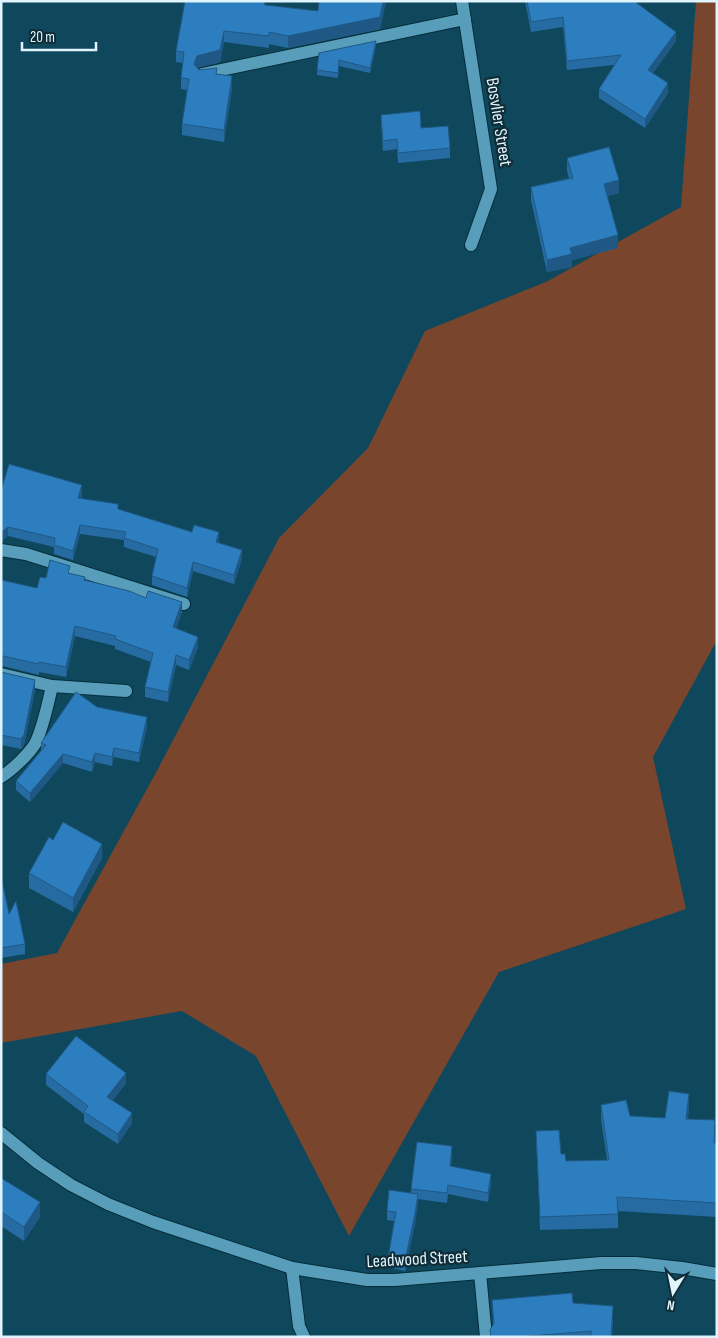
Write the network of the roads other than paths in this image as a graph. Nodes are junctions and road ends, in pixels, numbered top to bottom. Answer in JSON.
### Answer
{"nodes":[{"id":1,"x":462,"y":1,"type":"edge"},
{"id":2,"x":465,"y":19,"type":"junction"},
{"id":3,"x":202,"y":74,"type":"edge"},
{"id":4,"x":471,"y":245,"type":"dead end"},
{"id":5,"x":1,"y":550,"type":"edge"},
{"id":6,"x":184,"y":604,"type":"dead end"},
{"id":7,"x":1,"y":674,"type":"edge"},
{"id":8,"x":52,"y":686,"type":"junction"},
{"id":9,"x":126,"y":691,"type":"dead end"},
{"id":10,"x":1,"y":778,"type":"edge"},
{"id":11,"x":1,"y":1133,"type":"edge"},
{"id":12,"x":292,"y":1268,"type":"junction"},
{"id":13,"x":480,"y":1273,"type":"junction"},
{"id":14,"x":717,"y":1274,"type":"edge"},
{"id":15,"x":304,"y":1337,"type":"edge"},
{"id":16,"x":486,"y":1337,"type":"edge"}],
"edges":[{"from":1,"to":2,"type":"street","name":"Bosvlier Street"},
{"from":2,"to":3,"type":"street"},
{"from":2,"to":4,"type":"street","name":"Bosvlier Street"},
{"from":5,"to":6,"type":"street"},
{"from":7,"to":8,"type":"street"},
{"from":8,"to":9,"type":"street"},
{"from":8,"to":10,"type":"street"},
{"from":11,"to":12,"type":"street","name":"Leadwood Street"},
{"from":12,"to":13,"type":"street","name":"Leadwood Street"},
{"from":12,"to":15,"type":"street"},
{"from":13,"to":14,"type":"street","name":"Leadwood Street"},
{"from":13,"to":16,"type":"street"}]}
